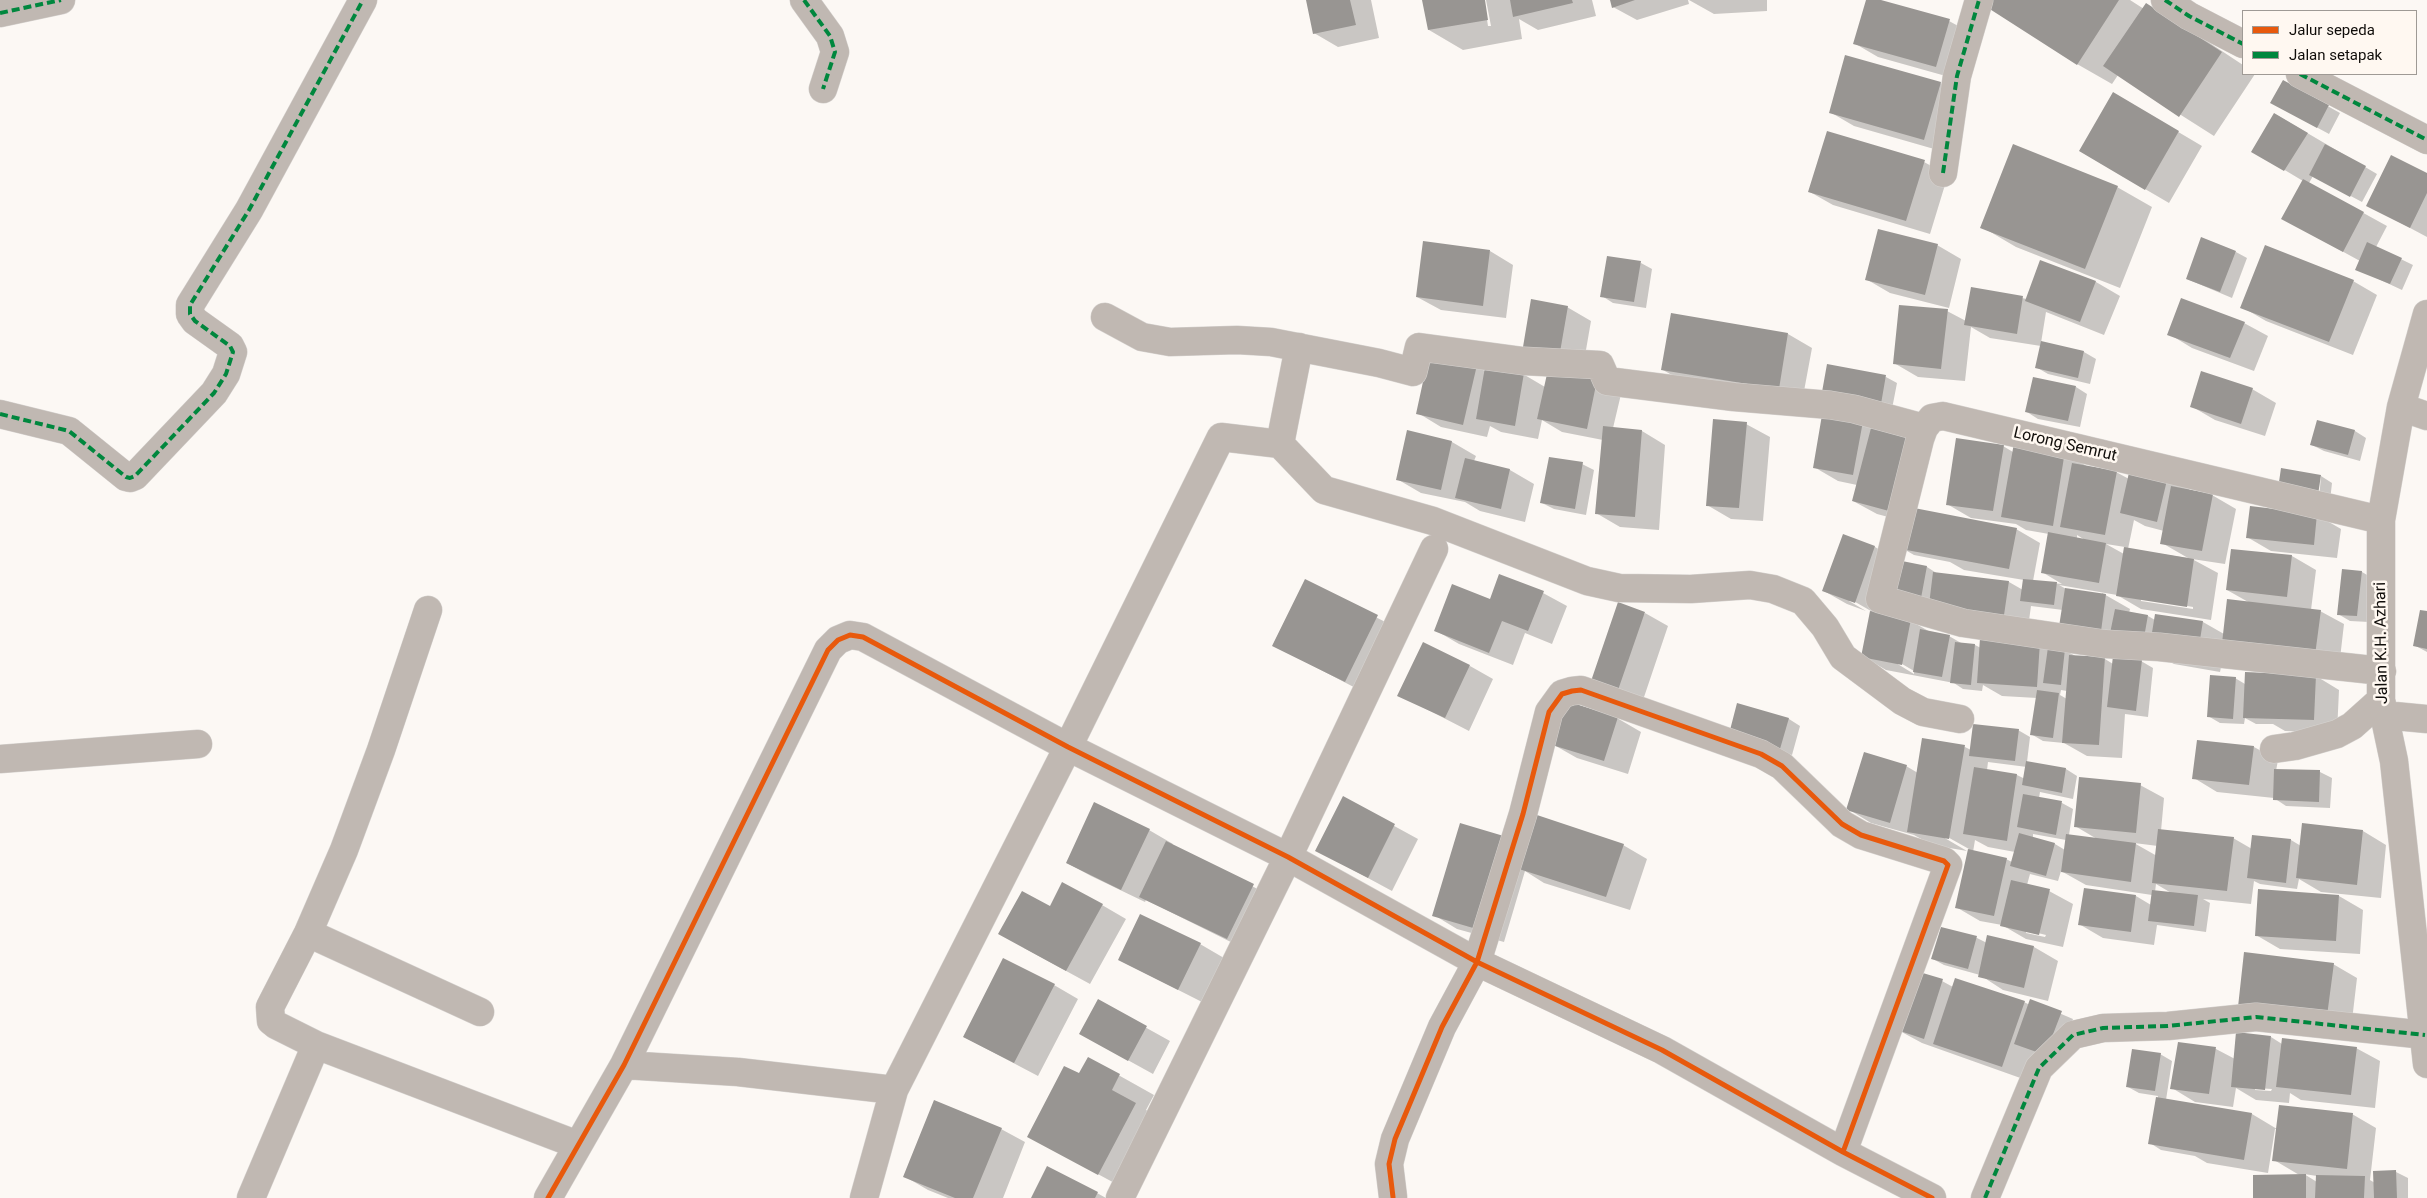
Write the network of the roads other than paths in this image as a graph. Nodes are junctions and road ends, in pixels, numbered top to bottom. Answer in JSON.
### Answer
{"nodes":[{"id":1,"x":61,"y":0,"type":"edge"},
{"id":2,"x":363,"y":0,"type":"edge"},
{"id":3,"x":804,"y":0,"type":"edge"},
{"id":4,"x":1979,"y":0,"type":"edge"},
{"id":5,"x":2164,"y":0,"type":"edge"},
{"id":6,"x":0,"y":13,"type":"edge"},
{"id":7,"x":2242,"y":43,"type":"edge"},
{"id":8,"x":2302,"y":75,"type":"edge"},
{"id":9,"x":823,"y":89,"type":"dead end"},
{"id":10,"x":2427,"y":140,"type":"edge"},
{"id":11,"x":1943,"y":173,"type":"dead end"},
{"id":12,"x":2427,"y":314,"type":"edge"},
{"id":13,"x":1104,"y":317,"type":"dead end"},
{"id":14,"x":1299,"y":347,"type":"junction"},
{"id":15,"x":2401,"y":407,"type":"junction"},
{"id":16,"x":0,"y":414,"type":"edge"},
{"id":17,"x":2427,"y":416,"type":"edge"},
{"id":18,"x":1924,"y":428,"type":"junction"},
{"id":19,"x":1280,"y":444,"type":"junction"},
{"id":20,"x":2381,"y":520,"type":"junction"},
{"id":21,"x":1434,"y":549,"type":"dead end"},
{"id":22,"x":428,"y":610,"type":"dead end"},
{"id":23,"x":2382,"y":671,"type":"junction"},
{"id":24,"x":2383,"y":708,"type":"junction"},
{"id":25,"x":2427,"y":718,"type":"edge"},
{"id":26,"x":1960,"y":719,"type":"dead end"},
{"id":27,"x":198,"y":744,"type":"dead end"},
{"id":28,"x":1068,"y":747,"type":"junction"},
{"id":29,"x":2274,"y":749,"type":"dead end"},
{"id":30,"x":0,"y":759,"type":"edge"},
{"id":31,"x":1288,"y":857,"type":"junction"},
{"id":32,"x":308,"y":933,"type":"junction"},
{"id":33,"x":1477,"y":962,"type":"junction"},
{"id":34,"x":480,"y":1012,"type":"dead end"},
{"id":35,"x":2425,"y":1035,"type":"junction"},
{"id":36,"x":316,"y":1045,"type":"junction"},
{"id":37,"x":2427,"y":1064,"type":"edge"},
{"id":38,"x":624,"y":1065,"type":"junction"},
{"id":39,"x":894,"y":1090,"type":"junction"},
{"id":40,"x":578,"y":1145,"type":"junction"},
{"id":41,"x":1843,"y":1152,"type":"junction"},
{"id":42,"x":1394,"y":1197,"type":"edge"},
{"id":43,"x":251,"y":1198,"type":"edge"},
{"id":44,"x":548,"y":1198,"type":"edge"},
{"id":45,"x":864,"y":1198,"type":"edge"},
{"id":46,"x":1120,"y":1198,"type":"edge"},
{"id":47,"x":1932,"y":1198,"type":"edge"},
{"id":48,"x":1985,"y":1198,"type":"edge"}],
"edges":[{"from":1,"to":6,"type":"street"},
{"from":2,"to":16,"type":"street"},
{"from":3,"to":9,"type":"street"},
{"from":4,"to":11,"type":"street"},
{"from":5,"to":7,"type":"street"},
{"from":8,"to":10,"type":"street"},
{"from":12,"to":15,"type":"street","name":"Jalan K.H. Azhari"},
{"from":13,"to":14,"type":"street"},
{"from":14,"to":18,"type":"street"},
{"from":14,"to":19,"type":"street"},
{"from":15,"to":17,"type":"street"},
{"from":15,"to":20,"type":"street","name":"Jalan K.H. Azhari"},
{"from":18,"to":20,"type":"street","name":"Lorong Semrut"},
{"from":18,"to":23,"type":"street"},
{"from":19,"to":26,"type":"street"},
{"from":19,"to":28,"type":"street"},
{"from":20,"to":23,"type":"street","name":"Jalan K.H. Azhari"},
{"from":21,"to":31,"type":"street"},
{"from":22,"to":32,"type":"street"},
{"from":23,"to":24,"type":"street","name":"Jalan K.H. Azhari"},
{"from":24,"to":25,"type":"street"},
{"from":24,"to":29,"type":"street"},
{"from":24,"to":35,"type":"street","name":"Jalan K.H. Azhari"},
{"from":27,"to":30,"type":"street"},
{"from":28,"to":31,"type":"street"},
{"from":28,"to":38,"type":"street"},
{"from":28,"to":39,"type":"street"},
{"from":31,"to":33,"type":"street"},
{"from":31,"to":46,"type":"street"},
{"from":32,"to":34,"type":"street"},
{"from":32,"to":36,"type":"street"},
{"from":33,"to":41,"type":"street"},
{"from":33,"to":41,"type":"street"},
{"from":33,"to":42,"type":"street"},
{"from":35,"to":37,"type":"street","name":"Jalan K.H. Azhari"},
{"from":35,"to":48,"type":"street"},
{"from":36,"to":40,"type":"street"},
{"from":36,"to":43,"type":"street"},
{"from":38,"to":39,"type":"street"},
{"from":38,"to":40,"type":"street"},
{"from":39,"to":45,"type":"street"},
{"from":40,"to":44,"type":"street"},
{"from":41,"to":47,"type":"street"}]}
